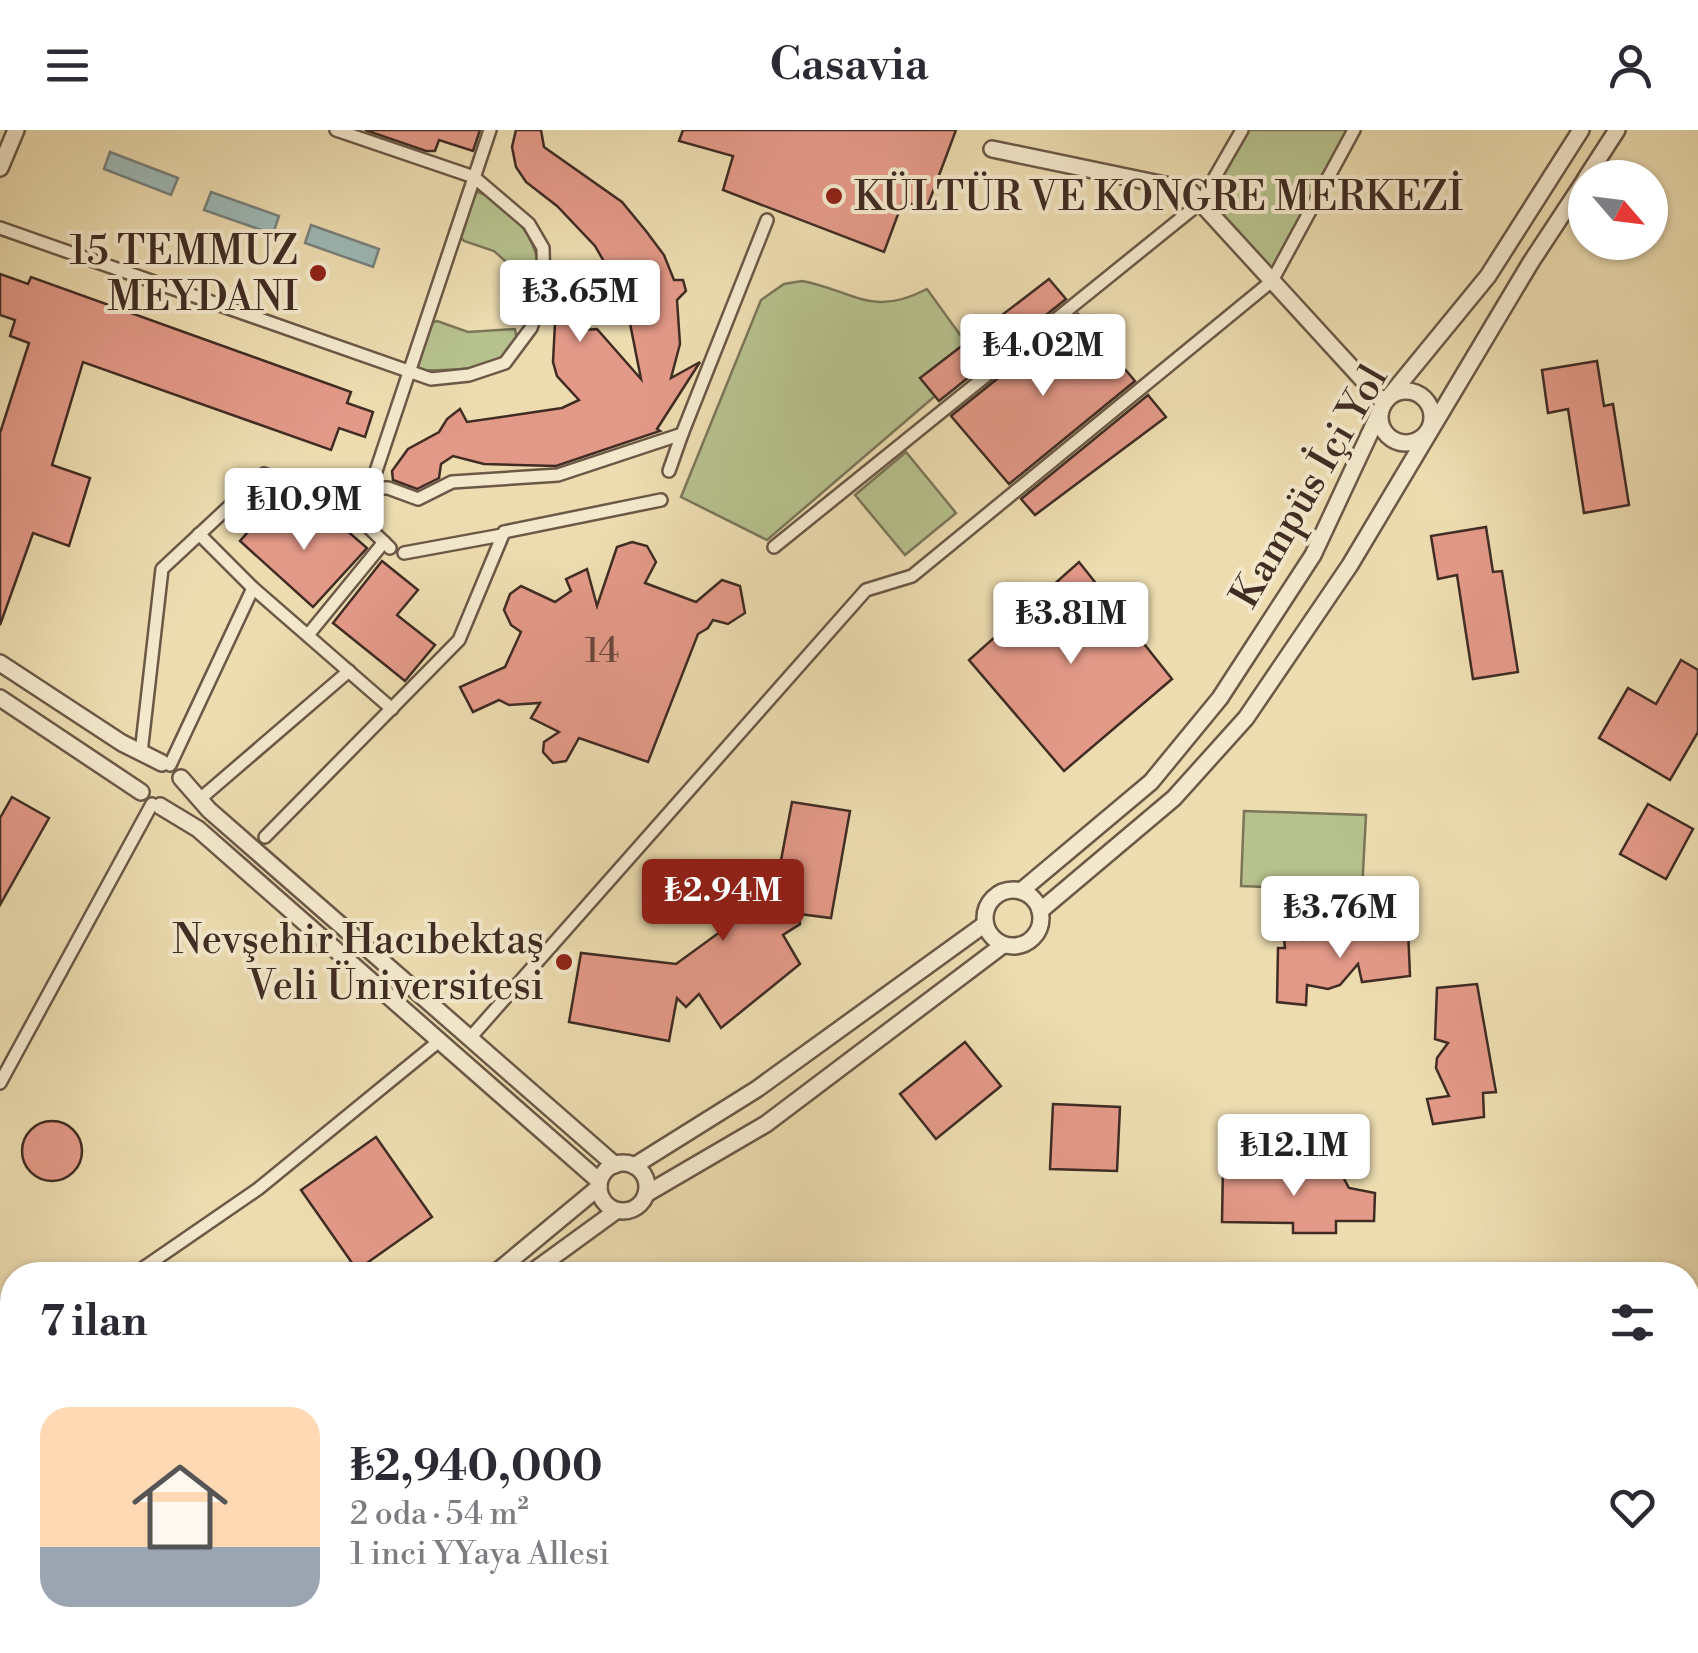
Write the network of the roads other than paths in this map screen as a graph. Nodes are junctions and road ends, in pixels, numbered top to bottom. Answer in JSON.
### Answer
{"nodes":[{"id":1,"x":336,"y":130,"type":"edge"},
{"id":2,"x":490,"y":130,"type":"edge"},
{"id":3,"x":1242,"y":130,"type":"edge"},
{"id":4,"x":1354,"y":130,"type":"edge"},
{"id":5,"x":1581,"y":130,"type":"edge"},
{"id":6,"x":1618,"y":130,"type":"edge"},
{"id":7,"x":11,"y":135,"type":"edge"},
{"id":8,"x":992,"y":149,"type":"dead end"},
{"id":9,"x":1598,"y":160,"type":"edge"},
{"id":10,"x":0,"y":168,"type":"edge"},
{"id":11,"x":474,"y":178,"type":"junction"},
{"id":12,"x":1200,"y":203,"type":"junction"},
{"id":13,"x":1568,"y":207,"type":"edge"},
{"id":14,"x":766,"y":220,"type":"dead end"},
{"id":15,"x":0,"y":228,"type":"edge"},
{"id":16,"x":1272,"y":281,"type":"junction"},
{"id":17,"x":409,"y":372,"type":"junction"},
{"id":18,"x":1384,"y":403,"type":"junction"},
{"id":19,"x":1427,"y":433,"type":"junction"},
{"id":20,"x":682,"y":434,"type":"junction"},
{"id":21,"x":668,"y":472,"type":"dead end"},
{"id":22,"x":371,"y":488,"type":"junction"},
{"id":23,"x":661,"y":500,"type":"dead end"},
{"id":24,"x":360,"y":519,"type":"junction"},
{"id":25,"x":200,"y":534,"type":"junction"},
{"id":26,"x":502,"y":535,"type":"junction"},
{"id":27,"x":774,"y":547,"type":"dead end"},
{"id":28,"x":404,"y":553,"type":"dead end"},
{"id":29,"x":253,"y":588,"type":"junction"},
{"id":30,"x":308,"y":635,"type":"junction"},
{"id":31,"x":0,"y":663,"type":"edge"},
{"id":32,"x":349,"y":670,"type":"junction"},
{"id":33,"x":0,"y":698,"type":"edge"},
{"id":34,"x":392,"y":709,"type":"junction"},
{"id":35,"x":141,"y":753,"type":"junction"},
{"id":36,"x":171,"y":769,"type":"junction"},
{"id":37,"x":200,"y":799,"type":"junction"},
{"id":38,"x":151,"y":801,"type":"junction"},
{"id":39,"x":265,"y":838,"type":"dead end"},
{"id":40,"x":300,"y":890,"type":"junction"},
{"id":41,"x":1021,"y":891,"type":"junction"},
{"id":42,"x":283,"y":904,"type":"junction"},
{"id":43,"x":1040,"y":911,"type":"junction"},
{"id":44,"x":985,"y":924,"type":"junction"},
{"id":45,"x":1004,"y":945,"type":"junction"},
{"id":46,"x":470,"y":1038,"type":"junction"},
{"id":47,"x":438,"y":1042,"type":"junction"},
{"id":48,"x":0,"y":1083,"type":"edge"},
{"id":49,"x":615,"y":1165,"type":"junction"},
{"id":50,"x":634,"y":1166,"type":"junction"},
{"id":51,"x":599,"y":1184,"type":"junction"},
{"id":52,"x":646,"y":1194,"type":"junction"},
{"id":53,"x":616,"y":1211,"type":"junction"},
{"id":54,"x":152,"y":1262,"type":"edge"},
{"id":55,"x":508,"y":1262,"type":"edge"},
{"id":56,"x":549,"y":1262,"type":"edge"}],
"edges":[{"from":1,"to":11,"type":"street"},
{"from":2,"to":11,"type":"street"},
{"from":3,"to":12,"type":"street"},
{"from":4,"to":16,"type":"street"},
{"from":5,"to":18,"type":"street","name":"Kampüs İçi Yol"},
{"from":6,"to":9,"type":"street","name":"Kampüs İçi Yol"},
{"from":7,"to":10,"type":"street"},
{"from":8,"to":12,"type":"street"},
{"from":11,"to":17,"type":"street"},
{"from":11,"to":17,"type":"street"},
{"from":12,"to":16,"type":"street"},
{"from":12,"to":27,"type":"street"},
{"from":13,"to":19,"type":"street","name":"Kampüs İçi Yol"},
{"from":14,"to":20,"type":"street"},
{"from":15,"to":17,"type":"street"},
{"from":16,"to":18,"type":"street"},
{"from":16,"to":46,"type":"street"},
{"from":17,"to":22,"type":"street"},
{"from":18,"to":19,"type":"street"},
{"from":18,"to":19,"type":"street"},
{"from":18,"to":41,"type":"street","name":"Kampüs İçi Yol"},
{"from":19,"to":43,"type":"street","name":"Kampüs İçi Yol"},
{"from":20,"to":21,"type":"street"},
{"from":20,"to":22,"type":"street"},
{"from":22,"to":24,"type":"street"},
{"from":23,"to":26,"type":"street"},
{"from":24,"to":25,"type":"street"},
{"from":24,"to":30,"type":"street"},
{"from":25,"to":29,"type":"street"},
{"from":25,"to":35,"type":"street"},
{"from":26,"to":28,"type":"street"},
{"from":26,"to":34,"type":"street"},
{"from":29,"to":30,"type":"street"},
{"from":29,"to":36,"type":"street"},
{"from":30,"to":32,"type":"street"},
{"from":31,"to":35,"type":"street"},
{"from":32,"to":34,"type":"street"},
{"from":32,"to":37,"type":"street"},
{"from":33,"to":38,"type":"street"},
{"from":34,"to":39,"type":"street"},
{"from":35,"to":36,"type":"street"},
{"from":36,"to":37,"type":"street"},
{"from":37,"to":40,"type":"street"},
{"from":38,"to":42,"type":"street"},
{"from":38,"to":48,"type":"street"},
{"from":40,"to":42,"type":"street"},
{"from":40,"to":46,"type":"street"},
{"from":41,"to":43,"type":"street"},
{"from":41,"to":44,"type":"street"},
{"from":42,"to":47,"type":"street"},
{"from":43,"to":45,"type":"street"},
{"from":44,"to":45,"type":"street"},
{"from":44,"to":50,"type":"street"},
{"from":45,"to":52,"type":"street"},
{"from":46,"to":49,"type":"street"},
{"from":47,"to":51,"type":"street"},
{"from":47,"to":54,"type":"street"},
{"from":49,"to":50,"type":"street"},
{"from":49,"to":51,"type":"street"},
{"from":50,"to":52,"type":"street"},
{"from":51,"to":53,"type":"street"},
{"from":51,"to":55,"type":"street"},
{"from":52,"to":53,"type":"street"},
{"from":53,"to":56,"type":"street"}]}
